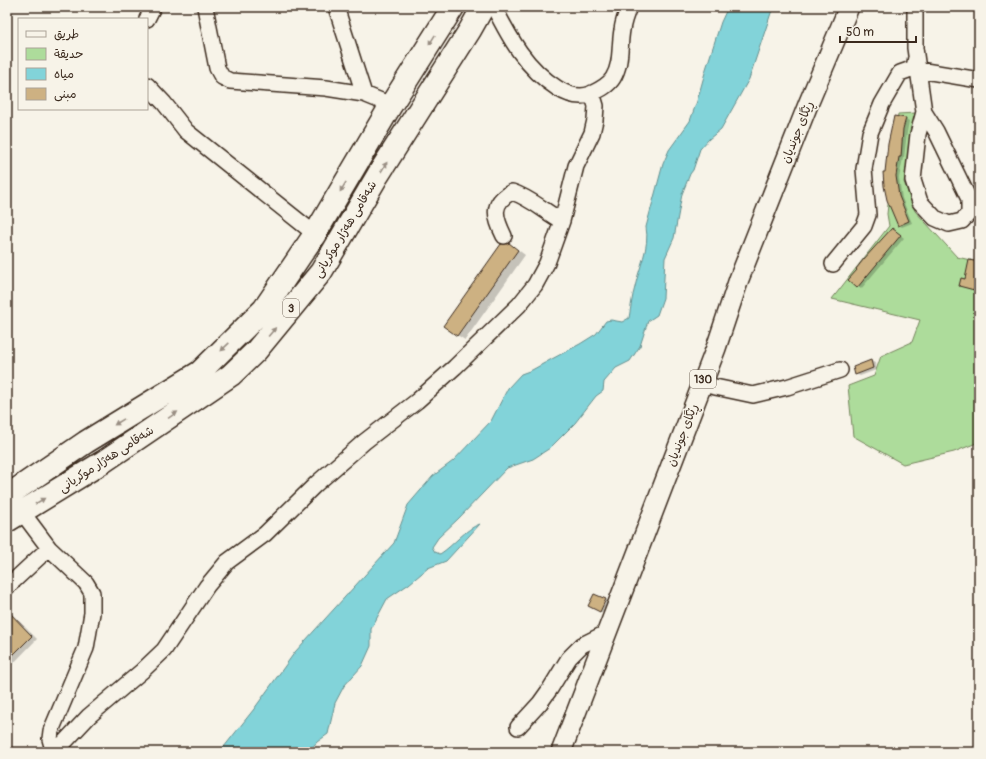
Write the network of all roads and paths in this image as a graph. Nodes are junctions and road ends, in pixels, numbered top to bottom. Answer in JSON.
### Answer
{"nodes":[{"id":1,"x":153,"y":7,"type":"edge"},
{"id":2,"x":205,"y":7,"type":"edge"},
{"id":3,"x":336,"y":7,"type":"edge"},
{"id":4,"x":453,"y":7,"type":"edge"},
{"id":5,"x":483,"y":7,"type":"edge"},
{"id":6,"x":494,"y":7,"type":"edge"},
{"id":7,"x":849,"y":7,"type":"edge"},
{"id":8,"x":915,"y":7,"type":"edge"},
{"id":9,"x":628,"y":9,"type":"edge"},
{"id":10,"x":147,"y":18,"type":"edge"},
{"id":11,"x":917,"y":63,"type":"junction"},
{"id":12,"x":979,"y":80,"type":"edge"},
{"id":13,"x":148,"y":86,"type":"edge"},
{"id":14,"x":592,"y":93,"type":"junction"},
{"id":15,"x":364,"y":94,"type":"junction"},
{"id":16,"x":391,"y":105,"type":"junction"},
{"id":17,"x":924,"y":112,"type":"junction"},
{"id":18,"x":562,"y":221,"type":"junction"},
{"id":19,"x":315,"y":234,"type":"junction"},
{"id":20,"x":504,"y":236,"type":"dead end"},
{"id":21,"x":833,"y":264,"type":"dead end"},
{"id":22,"x":840,"y":370,"type":"dead end"},
{"id":23,"x":701,"y":384,"type":"junction"},
{"id":24,"x":7,"y":496,"type":"edge"},
{"id":25,"x":14,"y":517,"type":"edge"},
{"id":26,"x":49,"y":548,"type":"junction"},
{"id":27,"x":7,"y":587,"type":"edge"},
{"id":28,"x":606,"y":633,"type":"junction"},
{"id":29,"x":518,"y":727,"type":"dead end"},
{"id":30,"x":49,"y":749,"type":"edge"},
{"id":31,"x":561,"y":752,"type":"edge"}],
"edges":[{"from":1,"to":10,"type":"street"},
{"from":2,"to":15,"type":"street"},
{"from":3,"to":15,"type":"street"},
{"from":4,"to":16,"type":"highway","name":"شەقامی ھەژار موکریانی","number":"3","one_way":true},
{"from":25,"to":5,"type":"highway","name":"شەقامی ھەژار موکریانی","number":"3","one_way":true},
{"from":6,"to":14,"type":"street"},
{"from":7,"to":23,"type":"main road","name":"ڕێگای جوندیان","number":"130"},
{"from":8,"to":11,"type":"street"},
{"from":9,"to":14,"type":"street"},
{"from":11,"to":12,"type":"street"},
{"from":11,"to":17,"type":"street"},
{"from":11,"to":21,"type":"street"},
{"from":13,"to":19,"type":"street"},
{"from":14,"to":18,"type":"street"},
{"from":15,"to":16,"type":"street"},
{"from":16,"to":19,"type":"highway","name":"شەقامی ھەژار موکریانی","number":"3","one_way":true},
{"from":17,"to":17,"type":"street"},
{"from":18,"to":20,"type":"street"},
{"from":18,"to":30,"type":"street"},
{"from":19,"to":24,"type":"highway","name":"شەقامی ھەژار موکریانی","number":"3","one_way":true},
{"from":22,"to":23,"type":"street"},
{"from":23,"to":28,"type":"main road","name":"ڕێگای جوندیان","number":"130"},
{"from":25,"to":26,"type":"street"},
{"from":26,"to":27,"type":"street"},
{"from":26,"to":30,"type":"street"},
{"from":28,"to":29,"type":"street"},
{"from":28,"to":31,"type":"main road","name":"ڕێگای جوندیان","number":"130"}]}
